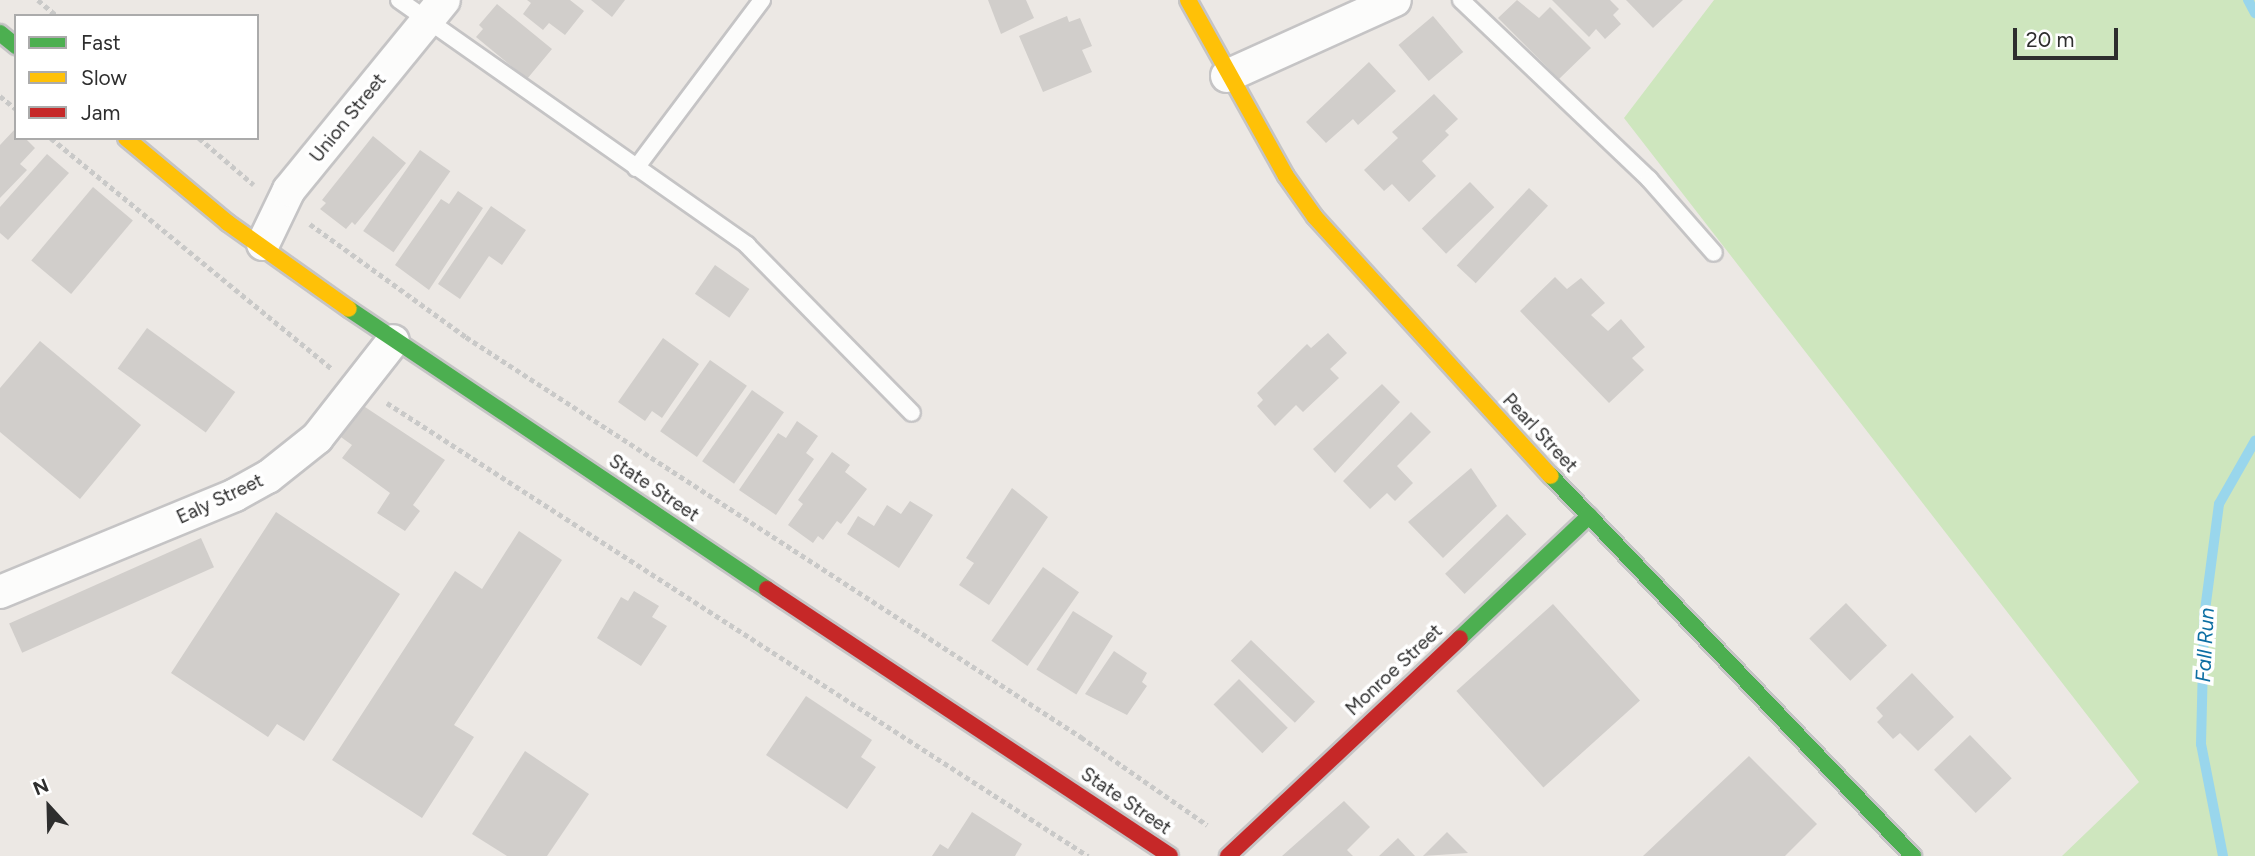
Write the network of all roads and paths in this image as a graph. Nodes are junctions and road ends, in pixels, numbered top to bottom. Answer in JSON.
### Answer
{"nodes":[{"id":1,"x":38,"y":0,"type":"edge"},
{"id":2,"x":399,"y":0,"type":"edge"},
{"id":3,"x":762,"y":0,"type":"edge"},
{"id":4,"x":1188,"y":0,"type":"edge"},
{"id":5,"x":1395,"y":0,"type":"edge"},
{"id":6,"x":1461,"y":0,"type":"edge"},
{"id":7,"x":435,"y":11,"type":"edge"},
{"id":8,"x":55,"y":14,"type":"edge"},
{"id":9,"x":0,"y":33,"type":"edge"},
{"id":10,"x":14,"y":44,"type":"edge"},
{"id":11,"x":1227,"y":76,"type":"junction"},
{"id":12,"x":0,"y":96,"type":"edge"},
{"id":13,"x":14,"y":107,"type":"edge"},
{"id":14,"x":53,"y":140,"type":"edge"},
{"id":15,"x":128,"y":140,"type":"edge"},
{"id":16,"x":202,"y":140,"type":"edge"},
{"id":17,"x":636,"y":168,"type":"junction"},
{"id":18,"x":283,"y":204,"type":"junction"},
{"id":19,"x":263,"y":244,"type":"junction"},
{"id":20,"x":1714,"y":253,"type":"dead end"},
{"id":21,"x":393,"y":341,"type":"junction"},
{"id":22,"x":358,"y":386,"type":"junction"},
{"id":23,"x":912,"y":414,"type":"dead end"},
{"id":24,"x":1589,"y":516,"type":"junction"},
{"id":25,"x":0,"y":592,"type":"edge"},
{"id":26,"x":1232,"y":852,"type":"edge"},
{"id":27,"x":1087,"y":856,"type":"edge"},
{"id":28,"x":1170,"y":856,"type":"edge"},
{"id":29,"x":1913,"y":856,"type":"edge"}],
"edges":[{"from":1,"to":8,"type":"path"},
{"from":2,"to":7,"type":"lane"},
{"from":3,"to":17,"type":"lane"},
{"from":4,"to":11,"type":"street","name":"Pearl Street"},
{"from":5,"to":11,"type":"street"},
{"from":6,"to":20,"type":"lane"},
{"from":7,"to":17,"type":"lane"},
{"from":7,"to":18,"type":"street","name":"Union Street"},
{"from":9,"to":10,"type":"street"},
{"from":11,"to":24,"type":"street","name":"Pearl Street"},
{"from":12,"to":13,"type":"path"},
{"from":14,"to":22,"type":"path"},
{"from":15,"to":19,"type":"street","name":"State Street"},
{"from":16,"to":18,"type":"path"},
{"from":17,"to":23,"type":"lane"},
{"from":18,"to":19,"type":"street","name":"Union Street"},
{"from":18,"to":26,"type":"path"},
{"from":19,"to":21,"type":"street","name":"State Street"},
{"from":21,"to":22,"type":"street","name":"Ealy Street"},
{"from":21,"to":28,"type":"street","name":"State Street"},
{"from":22,"to":25,"type":"street","name":"Ealy Street"},
{"from":22,"to":27,"type":"path"},
{"from":24,"to":26,"type":"street","name":"Monroe Street"},
{"from":24,"to":29,"type":"street","name":"Pearl Street"}]}
